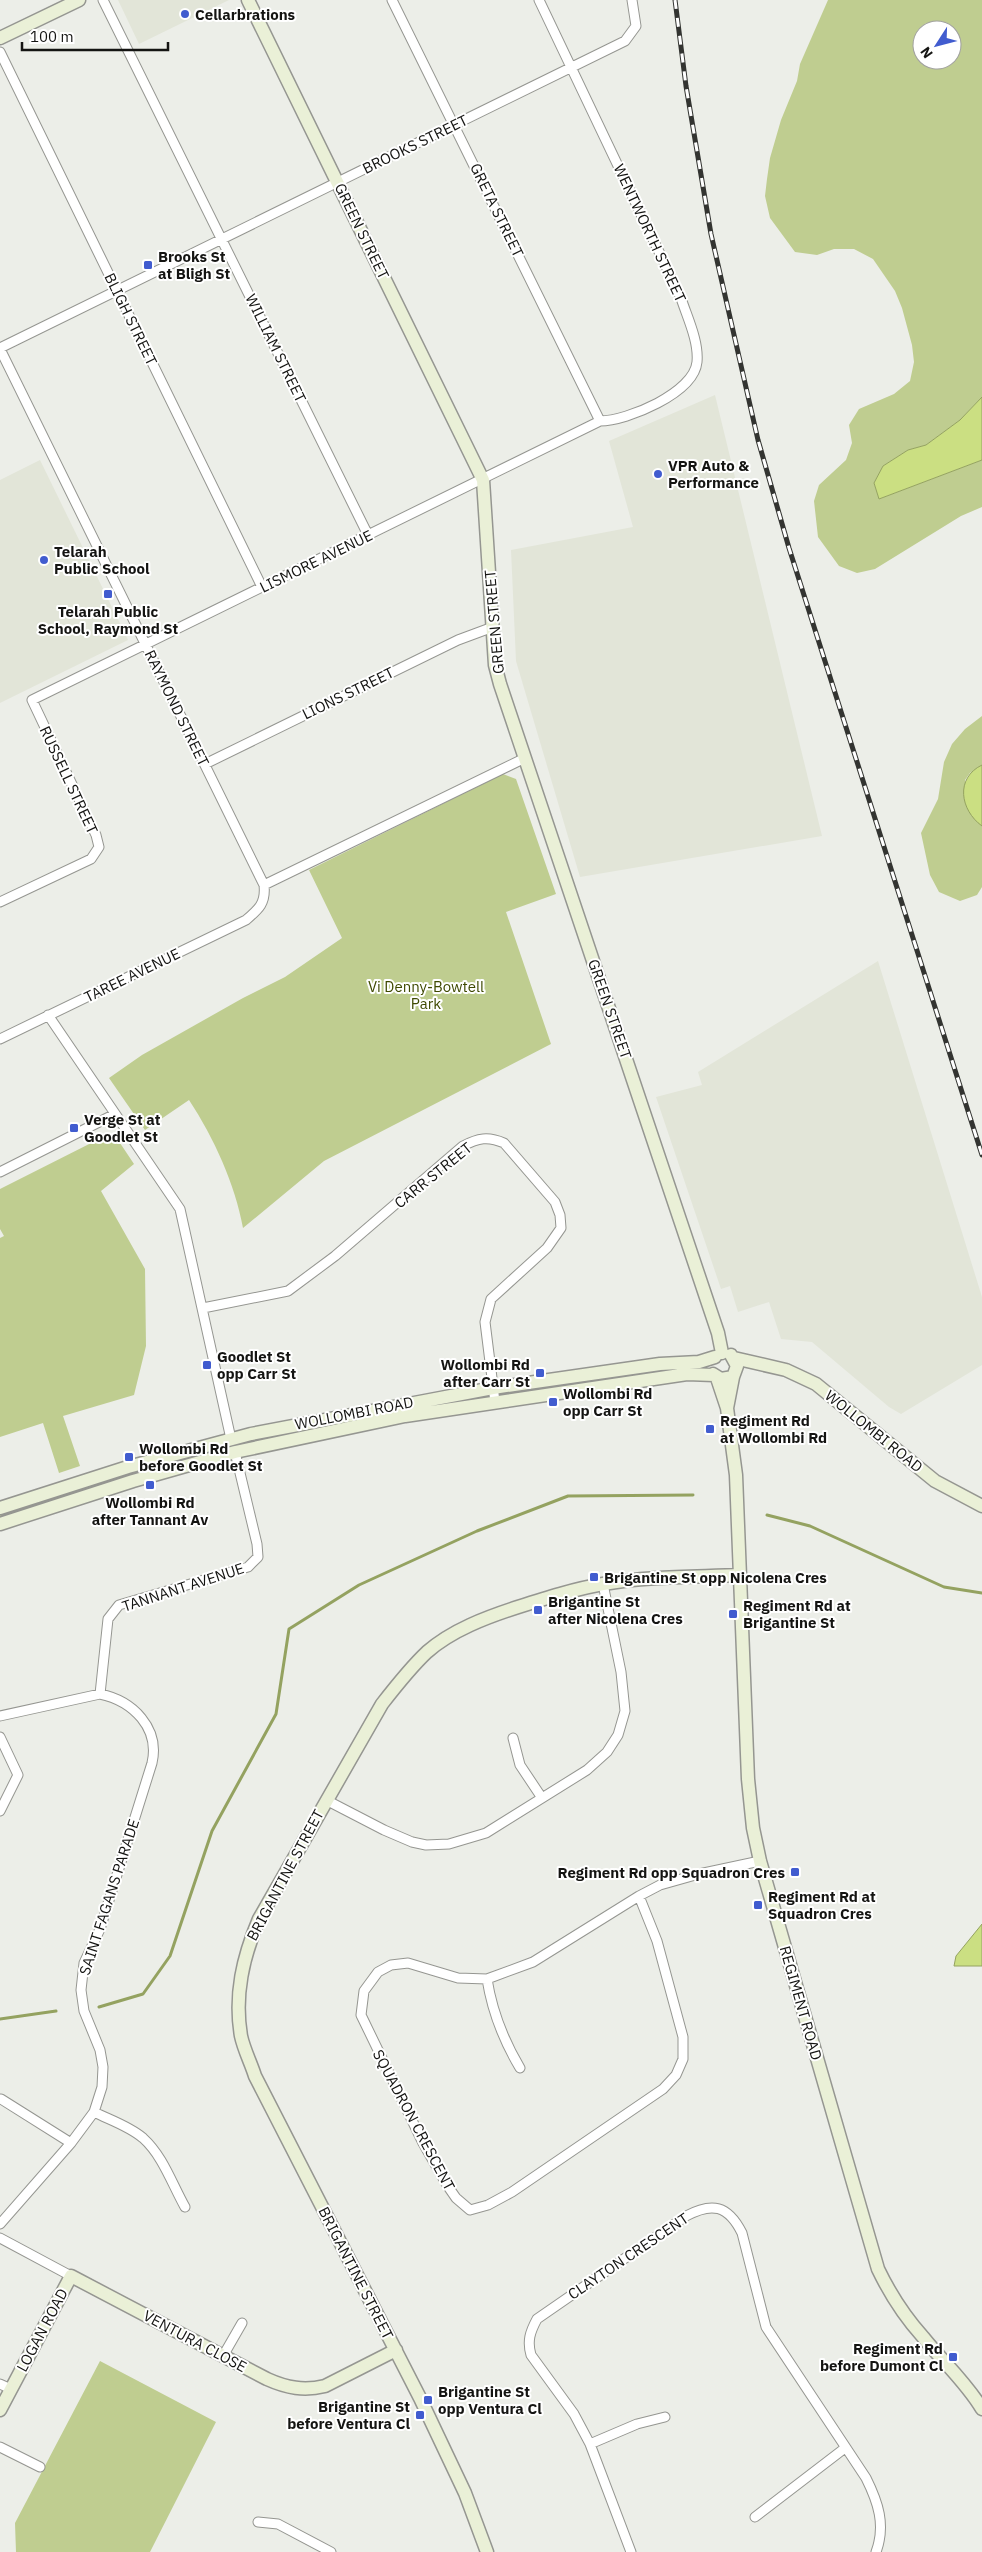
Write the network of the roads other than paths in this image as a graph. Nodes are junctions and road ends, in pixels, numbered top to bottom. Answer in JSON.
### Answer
{"nodes":[{"id":1,"x":79,"y":0,"type":"edge"},
{"id":2,"x":103,"y":0,"type":"edge"},
{"id":3,"x":248,"y":0,"type":"edge"},
{"id":4,"x":392,"y":0,"type":"edge"},
{"id":5,"x":538,"y":0,"type":"edge"},
{"id":6,"x":632,"y":0,"type":"edge"},
{"id":7,"x":0,"y":38,"type":"edge"},
{"id":8,"x":0,"y":52,"type":"edge"},
{"id":9,"x":572,"y":67,"type":"junction"},
{"id":10,"x":455,"y":124,"type":"junction"},
{"id":11,"x":338,"y":182,"type":"junction"},
{"id":12,"x":222,"y":240,"type":"junction"},
{"id":13,"x":117,"y":290,"type":"junction"},
{"id":14,"x":0,"y":349,"type":"edge"},
{"id":15,"x":600,"y":421,"type":"junction"},
{"id":16,"x":483,"y":480,"type":"junction"},
{"id":17,"x":368,"y":535,"type":"junction"},
{"id":18,"x":262,"y":587,"type":"junction"},
{"id":19,"x":493,"y":627,"type":"junction"},
{"id":20,"x":145,"y":644,"type":"junction"},
{"id":21,"x":32,"y":700,"type":"joint"},
{"id":22,"x":525,"y":758,"type":"junction"},
{"id":23,"x":205,"y":764,"type":"junction"},
{"id":24,"x":264,"y":885,"type":"junction"},
{"id":25,"x":0,"y":902,"type":"edge"},
{"id":26,"x":48,"y":1016,"type":"junction"},
{"id":27,"x":0,"y":1039,"type":"edge"},
{"id":28,"x":115,"y":1114,"type":"junction"},
{"id":29,"x":0,"y":1172,"type":"edge"},
{"id":30,"x":202,"y":1308,"type":"junction"},
{"id":31,"x":724,"y":1356,"type":"junction"},
{"id":32,"x":762,"y":1365,"type":"junction"},
{"id":33,"x":734,"y":1375,"type":"junction"},
{"id":34,"x":716,"y":1376,"type":"junction"},
{"id":35,"x":493,"y":1388,"type":"junction"},
{"id":36,"x":495,"y":1402,"type":"junction"},
{"id":37,"x":727,"y":1408,"type":"junction"},
{"id":38,"x":231,"y":1439,"type":"junction"},
{"id":39,"x":235,"y":1452,"type":"junction"},
{"id":40,"x":982,"y":1506,"type":"edge"},
{"id":41,"x":0,"y":1508,"type":"edge"},
{"id":42,"x":0,"y":1524,"type":"edge"},
{"id":43,"x":740,"y":1575,"type":"junction"},
{"id":44,"x":603,"y":1584,"type":"junction"},
{"id":45,"x":100,"y":1694,"type":"junction"},
{"id":46,"x":0,"y":1716,"type":"edge"},
{"id":47,"x":0,"y":1737,"type":"edge"},
{"id":48,"x":513,"y":1738,"type":"dead end"},
{"id":49,"x":542,"y":1798,"type":"junction"},
{"id":50,"x":326,"y":1800,"type":"junction"},
{"id":51,"x":0,"y":1812,"type":"edge"},
{"id":52,"x":760,"y":1861,"type":"junction"},
{"id":53,"x":638,"y":1896,"type":"junction"},
{"id":54,"x":487,"y":1979,"type":"junction"},
{"id":55,"x":520,"y":2068,"type":"dead end"},
{"id":56,"x":1,"y":2099,"type":"edge"},
{"id":57,"x":94,"y":2112,"type":"junction"},
{"id":58,"x":71,"y":2143,"type":"junction"},
{"id":59,"x":185,"y":2207,"type":"dead end"},
{"id":60,"x":0,"y":2224,"type":"edge"},
{"id":61,"x":0,"y":2238,"type":"edge"},
{"id":62,"x":71,"y":2276,"type":"junction"},
{"id":63,"x":242,"y":2323,"type":"dead end"},
{"id":64,"x":396,"y":2350,"type":"junction"},
{"id":65,"x":223,"y":2356,"type":"junction"},
{"id":66,"x":5,"y":2386,"type":"edge"},
{"id":67,"x":982,"y":2409,"type":"edge"},
{"id":68,"x":0,"y":2410,"type":"edge"},
{"id":69,"x":665,"y":2417,"type":"dead end"},
{"id":70,"x":590,"y":2444,"type":"junction"},
{"id":71,"x":0,"y":2447,"type":"edge"},
{"id":72,"x":845,"y":2448,"type":"junction"},
{"id":73,"x":40,"y":2468,"type":"dead end"},
{"id":74,"x":755,"y":2517,"type":"dead end"},
{"id":75,"x":258,"y":2522,"type":"dead end"},
{"id":76,"x":485,"y":2551,"type":"edge"},
{"id":77,"x":331,"y":2552,"type":"edge"},
{"id":78,"x":631,"y":2552,"type":"edge"},
{"id":79,"x":876,"y":2552,"type":"edge"}],
"edges":[{"from":1,"to":7,"type":"street"},
{"from":2,"to":12,"type":"street","name":"WILLIAM STREET"},
{"from":3,"to":11,"type":"street","name":"GREEN STREET"},
{"from":4,"to":10,"type":"street","name":"GRETA STREET"},
{"from":5,"to":9,"type":"street","name":"WENTWORTH STREET"},
{"from":6,"to":9,"type":"street","name":"BROOKS STREET"},
{"from":8,"to":13,"type":"street","name":"BLIGH STREET"},
{"from":9,"to":10,"type":"street","name":"BROOKS STREET"},
{"from":9,"to":15,"type":"street","name":"WENTWORTH STREET"},
{"from":10,"to":11,"type":"street","name":"BROOKS STREET"},
{"from":10,"to":15,"type":"street","name":"GRETA STREET"},
{"from":11,"to":12,"type":"street","name":"BROOKS STREET"},
{"from":11,"to":16,"type":"street","name":"GREEN STREET"},
{"from":12,"to":13,"type":"street","name":"BROOKS STREET"},
{"from":12,"to":17,"type":"street","name":"WILLIAM STREET"},
{"from":13,"to":14,"type":"street","name":"BROOKS STREET"},
{"from":13,"to":18,"type":"street","name":"BLIGH STREET"},
{"from":14,"to":20,"type":"street","name":"RAYMOND STREET"},
{"from":15,"to":16,"type":"street","name":"LISMORE AVENUE"},
{"from":16,"to":17,"type":"street","name":"LISMORE AVENUE"},
{"from":16,"to":19,"type":"street","name":"GREEN STREET"},
{"from":17,"to":18,"type":"street","name":"LISMORE AVENUE"},
{"from":18,"to":20,"type":"street","name":"LISMORE AVENUE"},
{"from":19,"to":22,"type":"street","name":"GREEN STREET"},
{"from":19,"to":23,"type":"street","name":"LIONS STREET"},
{"from":20,"to":21,"type":"street","name":"LISMORE AVENUE"},
{"from":20,"to":23,"type":"street","name":"RAYMOND STREET"},
{"from":21,"to":25,"type":"street","name":"RUSSELL STREET"},
{"from":22,"to":24,"type":"street"},
{"from":22,"to":31,"type":"street","name":"GREEN STREET"},
{"from":23,"to":24,"type":"street","name":"RAYMOND STREET"},
{"from":24,"to":26,"type":"street","name":"TAREE AVENUE"},
{"from":26,"to":27,"type":"street","name":"TAREE AVENUE"},
{"from":26,"to":28,"type":"street"},
{"from":28,"to":29,"type":"street"},
{"from":28,"to":30,"type":"street"},
{"from":30,"to":35,"type":"street","name":"CARR STREET"},
{"from":30,"to":38,"type":"street"},
{"from":31,"to":32,"type":"street","name":"WOLLOMBI ROAD"},
{"from":31,"to":33,"type":"street"},
{"from":31,"to":34,"type":"street"},
{"from":31,"to":35,"type":"street","name":"WOLLOMBI ROAD"},
{"from":32,"to":33,"type":"street"},
{"from":32,"to":40,"type":"street","name":"WOLLOMBI ROAD"},
{"from":33,"to":34,"type":"street"},
{"from":33,"to":37,"type":"street","name":"REGIMENT ROAD"},
{"from":34,"to":36,"type":"street","name":"WOLLOMBI ROAD"},
{"from":34,"to":37,"type":"street","name":"REGIMENT ROAD"},
{"from":35,"to":36,"type":"street","name":"CARR STREET"},
{"from":35,"to":38,"type":"street","name":"WOLLOMBI ROAD"},
{"from":36,"to":39,"type":"street","name":"WOLLOMBI ROAD"},
{"from":37,"to":43,"type":"street","name":"REGIMENT ROAD"},
{"from":38,"to":39,"type":"street"},
{"from":38,"to":41,"type":"street","name":"WOLLOMBI ROAD"},
{"from":39,"to":42,"type":"street","name":"WOLLOMBI ROAD"},
{"from":39,"to":45,"type":"street","name":"TANNANT AVENUE"},
{"from":43,"to":44,"type":"street","name":"BRIGANTINE STREET"},
{"from":43,"to":52,"type":"street","name":"REGIMENT ROAD"},
{"from":44,"to":49,"type":"street"},
{"from":44,"to":50,"type":"street","name":"BRIGANTINE STREET"},
{"from":45,"to":46,"type":"street"},
{"from":45,"to":57,"type":"street","name":"SAINT FAGANS PARADE"},
{"from":47,"to":51,"type":"street"},
{"from":48,"to":49,"type":"street"},
{"from":49,"to":50,"type":"street"},
{"from":50,"to":64,"type":"street","name":"BRIGANTINE STREET"},
{"from":52,"to":53,"type":"street","name":"SQUADRON CRESCENT"},
{"from":52,"to":67,"type":"street","name":"REGIMENT ROAD"},
{"from":53,"to":54,"type":"street","name":"SQUADRON CRESCENT"},
{"from":53,"to":54,"type":"street","name":"SQUADRON CRESCENT"},
{"from":54,"to":55,"type":"street"},
{"from":56,"to":58,"type":"street"},
{"from":57,"to":58,"type":"street","name":"SAINT FAGANS PARADE"},
{"from":57,"to":59,"type":"street"},
{"from":58,"to":60,"type":"street","name":"SAINT FAGANS PARADE"},
{"from":61,"to":62,"type":"street","name":"VENTURA CLOSE"},
{"from":62,"to":65,"type":"street","name":"VENTURA CLOSE"},
{"from":62,"to":66,"type":"street","name":"LOGAN ROAD"},
{"from":63,"to":65,"type":"street"},
{"from":64,"to":65,"type":"street","name":"VENTURA CLOSE"},
{"from":64,"to":76,"type":"street","name":"BRIGANTINE STREET"},
{"from":66,"to":68,"type":"street","name":"LOGAN ROAD"},
{"from":69,"to":70,"type":"street"},
{"from":70,"to":72,"type":"street","name":"CLAYTON CRESCENT"},
{"from":70,"to":78,"type":"street","name":"CLAYTON CRESCENT"},
{"from":71,"to":73,"type":"street"},
{"from":72,"to":74,"type":"street"},
{"from":72,"to":79,"type":"street","name":"CLAYTON CRESCENT"},
{"from":75,"to":77,"type":"street"}]}
